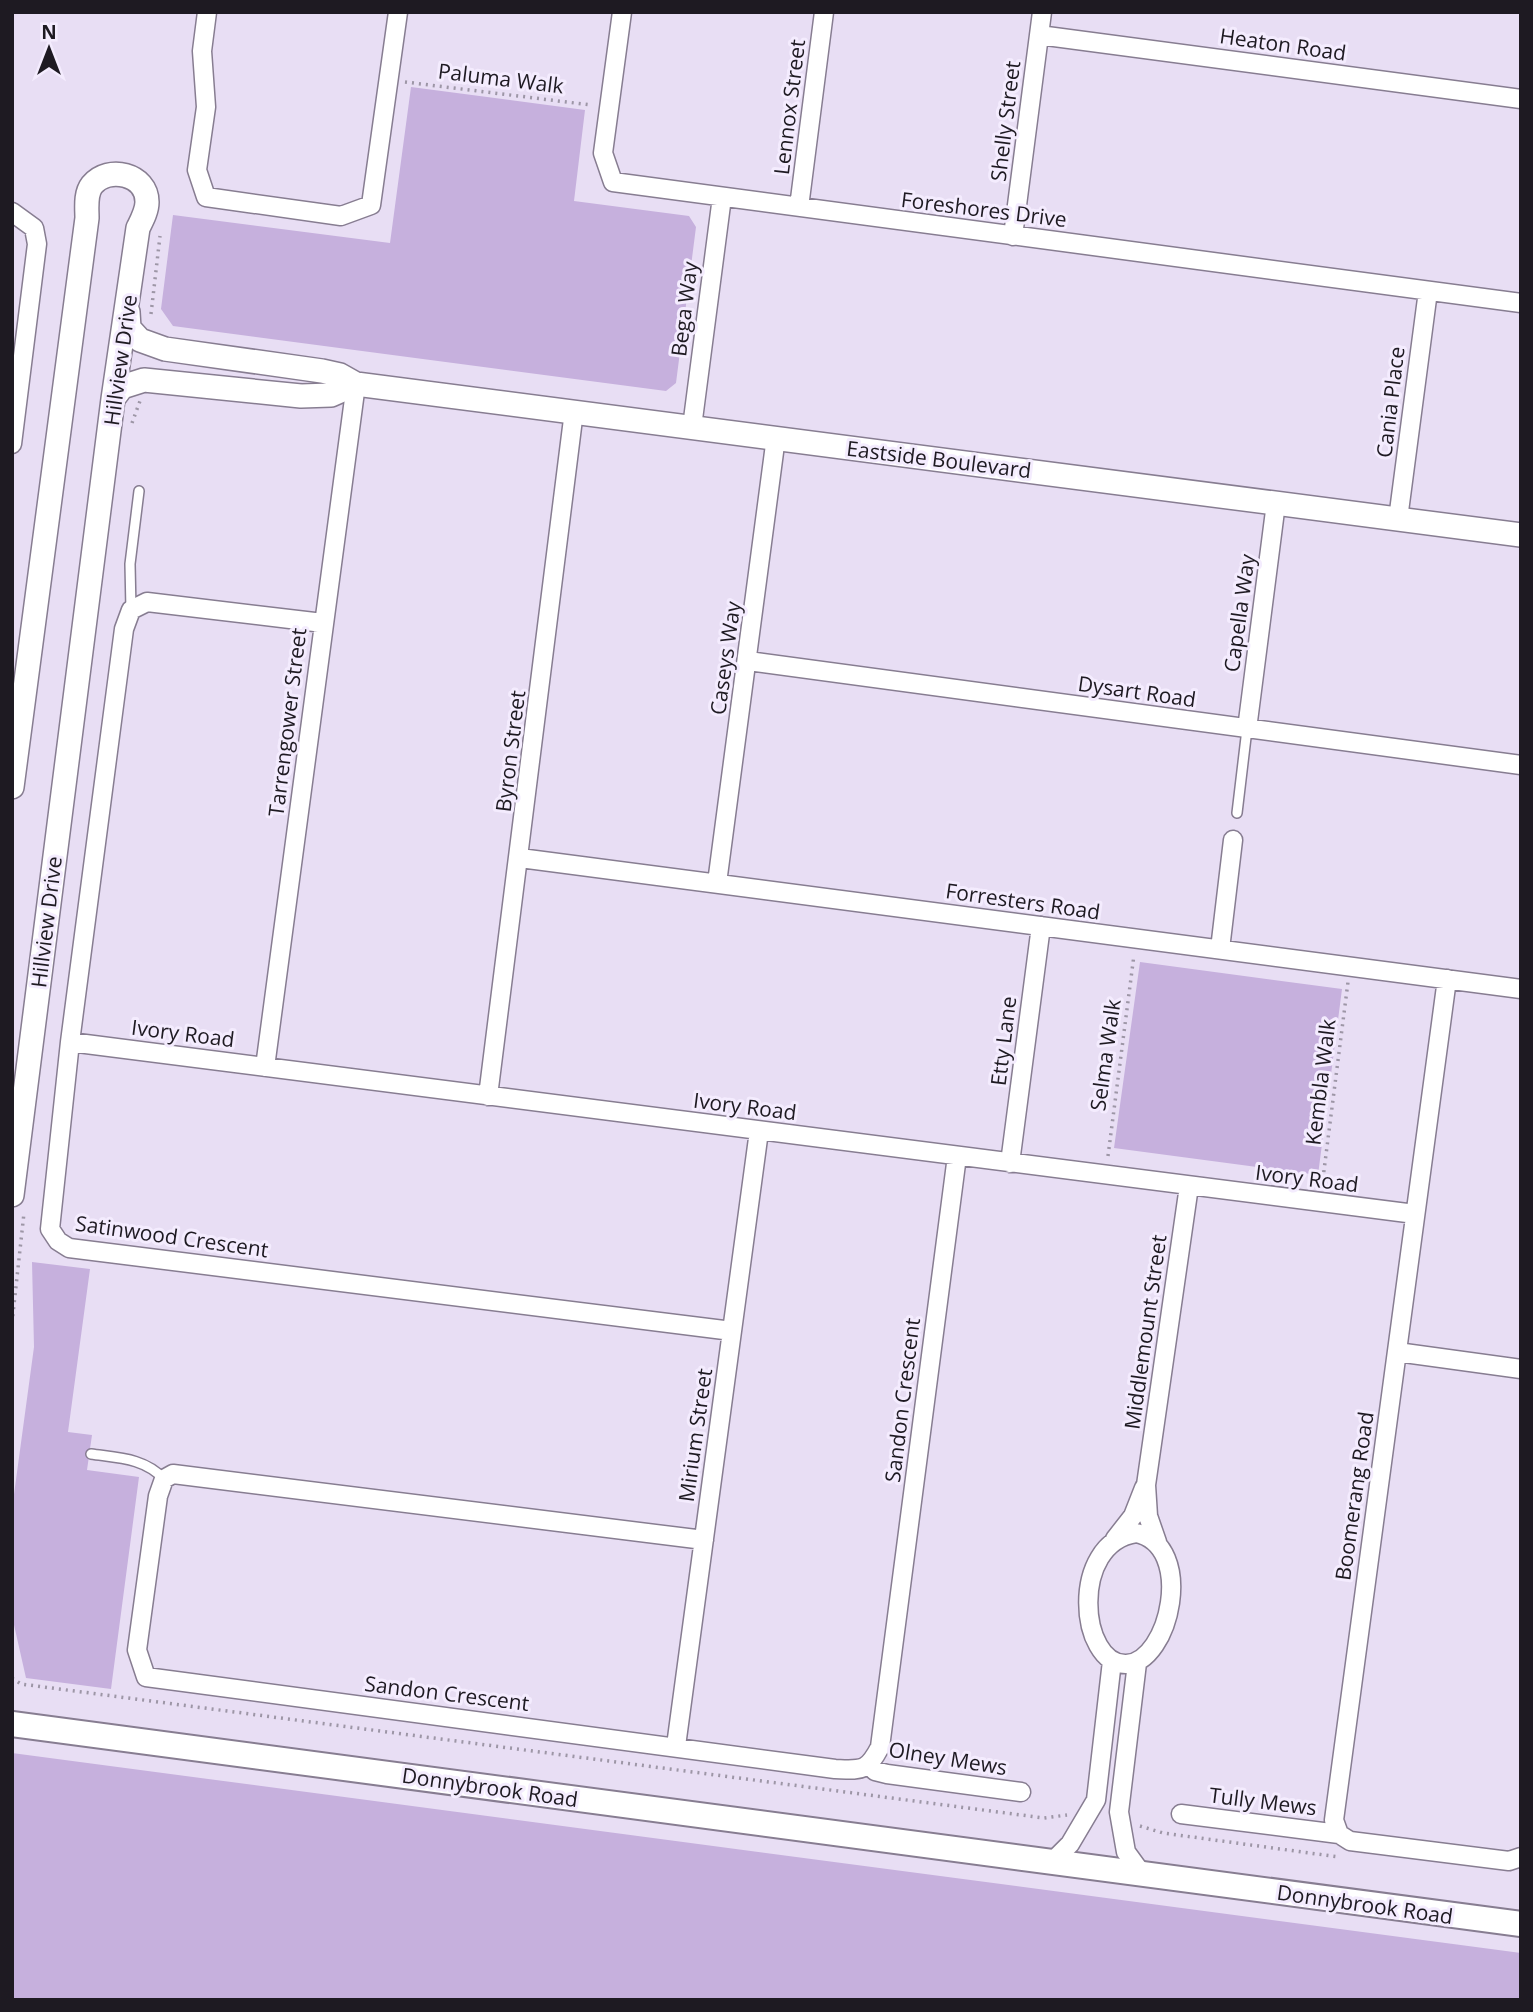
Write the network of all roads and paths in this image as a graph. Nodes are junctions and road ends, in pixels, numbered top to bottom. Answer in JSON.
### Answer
{"nodes":[{"id":1,"x":207,"y":12,"type":"edge"},
{"id":2,"x":398,"y":12,"type":"edge"},
{"id":3,"x":622,"y":12,"type":"edge"},
{"id":4,"x":824,"y":12,"type":"edge"},
{"id":5,"x":1042,"y":12,"type":"edge"},
{"id":6,"x":1039,"y":35,"type":"junction"},
{"id":7,"x":389,"y":80,"type":"junction"},
{"id":8,"x":1521,"y":99,"type":"edge"},
{"id":9,"x":610,"y":107,"type":"junction"},
{"id":10,"x":722,"y":197,"type":"junction"},
{"id":11,"x":799,"y":207,"type":"junction"},
{"id":12,"x":12,"y":212,"type":"edge"},
{"id":13,"x":1013,"y":236,"type":"junction"},
{"id":14,"x":1428,"y":291,"type":"junction"},
{"id":15,"x":1521,"y":303,"type":"edge"},
{"id":16,"x":128,"y":309,"type":"junction"},
{"id":17,"x":356,"y":384,"type":"junction"},
{"id":18,"x":113,"y":399,"type":"junction"},
{"id":19,"x":574,"y":411,"type":"junction"},
{"id":20,"x":692,"y":427,"type":"junction"},
{"id":21,"x":776,"y":438,"type":"junction"},
{"id":22,"x":12,"y":444,"type":"edge"},
{"id":23,"x":139,"y":491,"type":"dead end"},
{"id":24,"x":1276,"y":503,"type":"junction"},
{"id":25,"x":1398,"y":519,"type":"junction"},
{"id":26,"x":1521,"y":536,"type":"edge"},
{"id":27,"x":131,"y":611,"type":"junction"},
{"id":28,"x":323,"y":622,"type":"junction"},
{"id":29,"x":748,"y":661,"type":"junction"},
{"id":30,"x":1247,"y":729,"type":"junction"},
{"id":31,"x":1521,"y":765,"type":"edge"},
{"id":32,"x":12,"y":787,"type":"edge"},
{"id":33,"x":1237,"y":813,"type":"dead end"},
{"id":34,"x":1233,"y":841,"type":"dead end"},
{"id":35,"x":520,"y":858,"type":"junction"},
{"id":36,"x":717,"y":883,"type":"junction"},
{"id":37,"x":1041,"y":926,"type":"junction"},
{"id":38,"x":1136,"y":939,"type":"junction"},
{"id":39,"x":1220,"y":950,"type":"junction"},
{"id":40,"x":1350,"y":967,"type":"junction"},
{"id":41,"x":1447,"y":979,"type":"junction"},
{"id":42,"x":1521,"y":989,"type":"edge"},
{"id":43,"x":69,"y":1042,"type":"junction"},
{"id":44,"x":265,"y":1067,"type":"junction"},
{"id":45,"x":20,"y":1075,"type":"edge"},
{"id":46,"x":488,"y":1096,"type":"junction"},
{"id":47,"x":759,"y":1131,"type":"junction"},
{"id":48,"x":957,"y":1156,"type":"junction"},
{"id":49,"x":1010,"y":1163,"type":"junction"},
{"id":50,"x":1105,"y":1175,"type":"junction"},
{"id":51,"x":1189,"y":1186,"type":"junction"},
{"id":52,"x":12,"y":1195,"type":"edge"},
{"id":53,"x":1320,"y":1202,"type":"junction"},
{"id":54,"x":1415,"y":1214,"type":"junction"},
{"id":55,"x":732,"y":1331,"type":"junction"},
{"id":56,"x":1396,"y":1352,"type":"junction"},
{"id":57,"x":1521,"y":1369,"type":"edge"},
{"id":58,"x":91,"y":1454,"type":"dead end"},
{"id":59,"x":164,"y":1479,"type":"junction"},
{"id":60,"x":1146,"y":1485,"type":"junction"},
{"id":61,"x":704,"y":1540,"type":"junction"},
{"id":62,"x":1114,"y":1540,"type":"junction"},
{"id":63,"x":1157,"y":1542,"type":"junction"},
{"id":64,"x":1112,"y":1661,"type":"junction"},
{"id":65,"x":1137,"y":1662,"type":"junction"},
{"id":66,"x":12,"y":1678,"type":"edge"},
{"id":67,"x":13,"y":1722,"type":"edge"},
{"id":68,"x":676,"y":1746,"type":"junction"},
{"id":69,"x":870,"y":1765,"type":"junction"},
{"id":70,"x":1021,"y":1792,"type":"dead end"},
{"id":71,"x":1181,"y":1814,"type":"dead end"},
{"id":72,"x":1087,"y":1818,"type":"junction"},
{"id":73,"x":1120,"y":1820,"type":"junction"},
{"id":74,"x":1339,"y":1834,"type":"junction"},
{"id":75,"x":968,"y":1850,"type":"junction"},
{"id":76,"x":1342,"y":1857,"type":"dead end"},
{"id":77,"x":1521,"y":1857,"type":"edge"},
{"id":78,"x":1052,"y":1862,"type":"junction"},
{"id":79,"x":1142,"y":1874,"type":"junction"},
{"id":80,"x":1209,"y":1883,"type":"junction"},
{"id":81,"x":1521,"y":1924,"type":"edge"}],
"edges":[{"from":1,"to":7,"type":"street"},
{"from":2,"to":7,"type":"street"},
{"from":3,"to":9,"type":"street","name":"Foreshores Drive"},
{"from":4,"to":11,"type":"street","name":"Lennox Street"},
{"from":5,"to":6,"type":"street","name":"Shelly Street"},
{"from":6,"to":8,"type":"street","name":"Heaton Road"},
{"from":6,"to":13,"type":"street","name":"Shelly Street"},
{"from":7,"to":9,"type":"path","name":"Paluma Walk"},
{"from":9,"to":10,"type":"street","name":"Foreshores Drive"},
{"from":10,"to":11,"type":"street","name":"Foreshores Drive"},
{"from":10,"to":20,"type":"street","name":"Bega Way"},
{"from":11,"to":13,"type":"street","name":"Foreshores Drive"},
{"from":12,"to":22,"type":"street"},
{"from":13,"to":14,"type":"street","name":"Foreshores Drive"},
{"from":14,"to":15,"type":"street","name":"Foreshores Drive"},
{"from":14,"to":25,"type":"street","name":"Cania Place"},
{"from":16,"to":17,"type":"street","name":"Eastside Boulevard"},
{"from":16,"to":18,"type":"street","name":"Hillview Drive"},
{"from":16,"to":32,"type":"street","name":"Hillview Drive"},
{"from":17,"to":18,"type":"street","name":"Eastside Boulevard"},
{"from":17,"to":19,"type":"street","name":"Eastside Boulevard"},
{"from":17,"to":28,"type":"street","name":"Tarrengower Street"},
{"from":18,"to":45,"type":"street","name":"Hillview Drive"},
{"from":19,"to":20,"type":"street","name":"Eastside Boulevard"},
{"from":19,"to":35,"type":"street","name":"Byron Street"},
{"from":20,"to":21,"type":"street","name":"Eastside Boulevard"},
{"from":21,"to":24,"type":"street","name":"Eastside Boulevard"},
{"from":21,"to":29,"type":"street","name":"Caseys Way"},
{"from":23,"to":27,"type":"lane"},
{"from":24,"to":25,"type":"street","name":"Eastside Boulevard"},
{"from":24,"to":30,"type":"street","name":"Capella Way"},
{"from":25,"to":26,"type":"street","name":"Eastside Boulevard"},
{"from":27,"to":28,"type":"street"},
{"from":27,"to":43,"type":"street","name":"Satinwood Crescent"},
{"from":28,"to":44,"type":"street","name":"Tarrengower Street"},
{"from":29,"to":30,"type":"street","name":"Dysart Road"},
{"from":29,"to":36,"type":"street","name":"Caseys Way"},
{"from":30,"to":31,"type":"street","name":"Dysart Road"},
{"from":30,"to":33,"type":"lane"},
{"from":34,"to":39,"type":"street"},
{"from":35,"to":36,"type":"street","name":"Forresters Road"},
{"from":35,"to":46,"type":"street","name":"Byron Street"},
{"from":36,"to":37,"type":"street","name":"Forresters Road"},
{"from":37,"to":38,"type":"street","name":"Forresters Road"},
{"from":37,"to":49,"type":"street","name":"Etty Lane"},
{"from":38,"to":39,"type":"street","name":"Forresters Road"},
{"from":38,"to":50,"type":"path","name":"Selma Walk"},
{"from":39,"to":40,"type":"street","name":"Forresters Road"},
{"from":40,"to":41,"type":"street","name":"Forresters Road"},
{"from":40,"to":53,"type":"path","name":"Kembla Walk"},
{"from":41,"to":42,"type":"street","name":"Forresters Road"},
{"from":41,"to":54,"type":"street","name":"Boomerang Road"},
{"from":43,"to":44,"type":"street","name":"Ivory Road"},
{"from":43,"to":55,"type":"street","name":"Satinwood Crescent"},
{"from":44,"to":46,"type":"street","name":"Ivory Road"},
{"from":45,"to":52,"type":"street","name":"Hillview Drive"},
{"from":46,"to":47,"type":"street","name":"Ivory Road"},
{"from":47,"to":48,"type":"street","name":"Ivory Road"},
{"from":47,"to":55,"type":"street","name":"Mirium Street"},
{"from":48,"to":49,"type":"street","name":"Ivory Road"},
{"from":48,"to":69,"type":"street","name":"Sandon Crescent"},
{"from":49,"to":50,"type":"street","name":"Ivory Road"},
{"from":50,"to":51,"type":"street","name":"Ivory Road"},
{"from":51,"to":53,"type":"street","name":"Ivory Road"},
{"from":51,"to":60,"type":"street","name":"Middlemount Street"},
{"from":53,"to":54,"type":"street","name":"Ivory Road"},
{"from":54,"to":56,"type":"street","name":"Boomerang Road"},
{"from":55,"to":61,"type":"street","name":"Mirium Street"},
{"from":56,"to":57,"type":"street"},
{"from":56,"to":74,"type":"street","name":"Boomerang Road"},
{"from":58,"to":59,"type":"lane"},
{"from":59,"to":61,"type":"street"},
{"from":59,"to":68,"type":"street","name":"Sandon Crescent"},
{"from":60,"to":62,"type":"street","name":"Middlemount Street"},
{"from":60,"to":63,"type":"street","name":"Middlemount Street"},
{"from":61,"to":68,"type":"street","name":"Mirium Street"},
{"from":62,"to":63,"type":"street"},
{"from":62,"to":64,"type":"street"},
{"from":63,"to":65,"type":"street"},
{"from":64,"to":65,"type":"street"},
{"from":64,"to":72,"type":"street"},
{"from":65,"to":73,"type":"street"},
{"from":66,"to":72,"type":"path"},
{"from":67,"to":75,"type":"main road","name":"Donnybrook Road"},
{"from":68,"to":69,"type":"street","name":"Sandon Crescent"},
{"from":69,"to":70,"type":"street","name":"Olney Mews"},
{"from":71,"to":74,"type":"street","name":"Tully Mews"},
{"from":72,"to":78,"type":"street"},
{"from":73,"to":76,"type":"path"},
{"from":73,"to":79,"type":"street"},
{"from":74,"to":77,"type":"street"},
{"from":75,"to":78,"type":"main road","name":"Donnybrook Road"},
{"from":75,"to":80,"type":"main road","name":"Donnybrook Road"},
{"from":78,"to":79,"type":"main road","name":"Donnybrook Road"},
{"from":79,"to":80,"type":"main road","name":"Donnybrook Road"},
{"from":80,"to":81,"type":"main road","name":"Donnybrook Road"}]}
